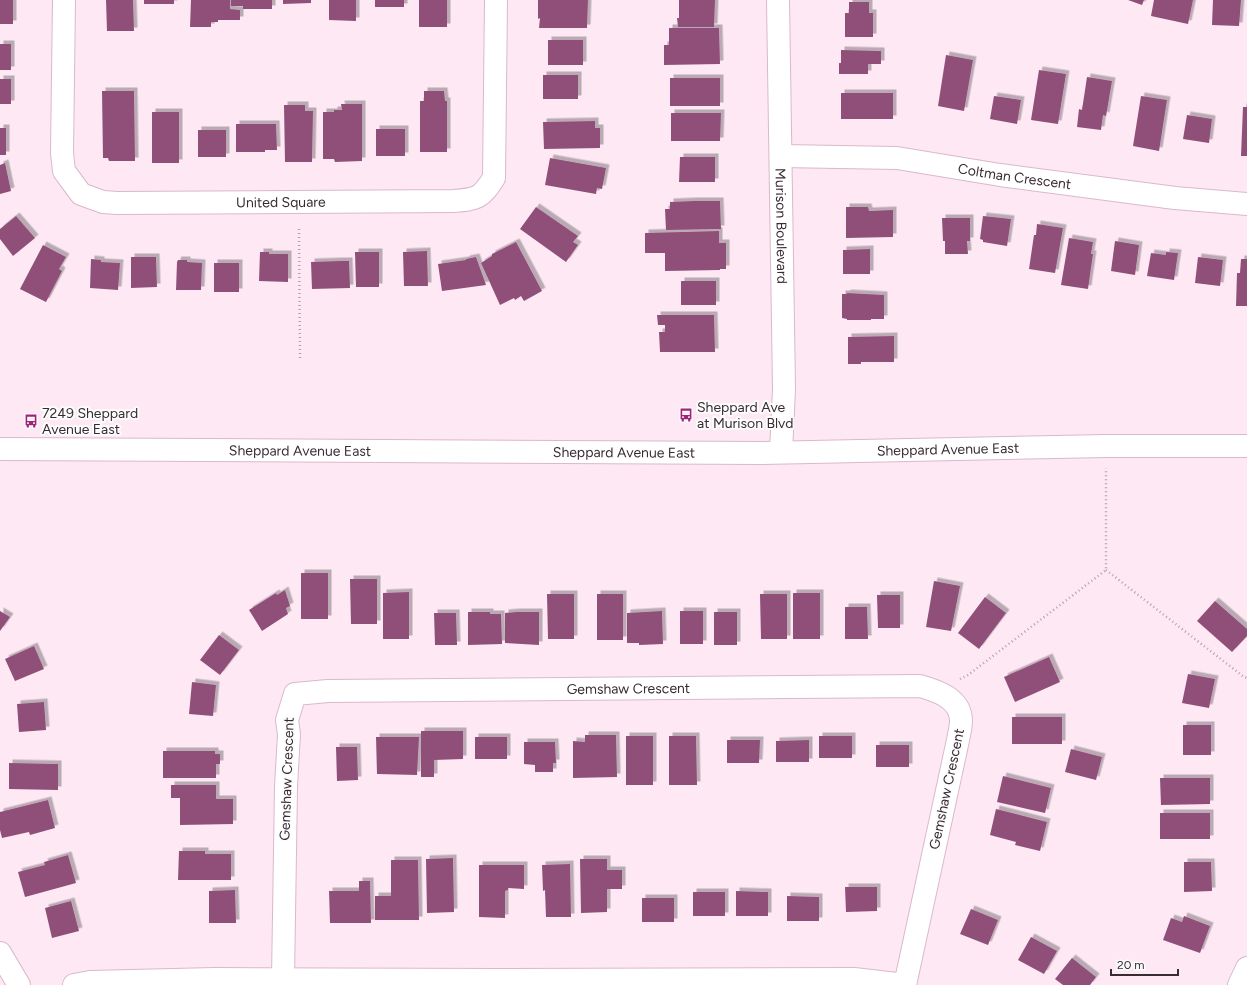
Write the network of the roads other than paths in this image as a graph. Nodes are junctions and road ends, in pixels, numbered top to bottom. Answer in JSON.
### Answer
{"nodes":[{"id":1,"x":64,"y":0,"type":"edge"},
{"id":2,"x":496,"y":0,"type":"edge"},
{"id":3,"x":778,"y":0,"type":"edge"},
{"id":4,"x":781,"y":156,"type":"junction"},
{"id":5,"x":1247,"y":204,"type":"edge"},
{"id":6,"x":1247,"y":446,"type":"edge"},
{"id":7,"x":0,"y":449,"type":"edge"},
{"id":8,"x":781,"y":452,"type":"junction"},
{"id":9,"x":0,"y":953,"type":"edge"},
{"id":10,"x":1247,"y":968,"type":"edge"},
{"id":11,"x":283,"y":979,"type":"junction"},
{"id":12,"x":495,"y":982,"type":"edge"},
{"id":13,"x":19,"y":985,"type":"edge"},
{"id":14,"x":74,"y":985,"type":"edge"},
{"id":15,"x":905,"y":985,"type":"edge"},
{"id":16,"x":1239,"y":985,"type":"edge"}],
"edges":[{"from":1,"to":2,"type":"street","name":"United Square"},
{"from":3,"to":4,"type":"street","name":"Murison Boulevard"},
{"from":4,"to":5,"type":"street","name":"Coltman Crescent"},
{"from":4,"to":8,"type":"street","name":"Murison Boulevard"},
{"from":6,"to":8,"type":"street","name":"Sheppard Avenue East"},
{"from":7,"to":8,"type":"street","name":"Sheppard Avenue East"},
{"from":9,"to":13,"type":"street"},
{"from":10,"to":16,"type":"street"},
{"from":11,"to":12,"type":"street"},
{"from":11,"to":14,"type":"street"},
{"from":11,"to":15,"type":"street","name":"Gemshaw Crescent"},
{"from":12,"to":15,"type":"street"}]}
